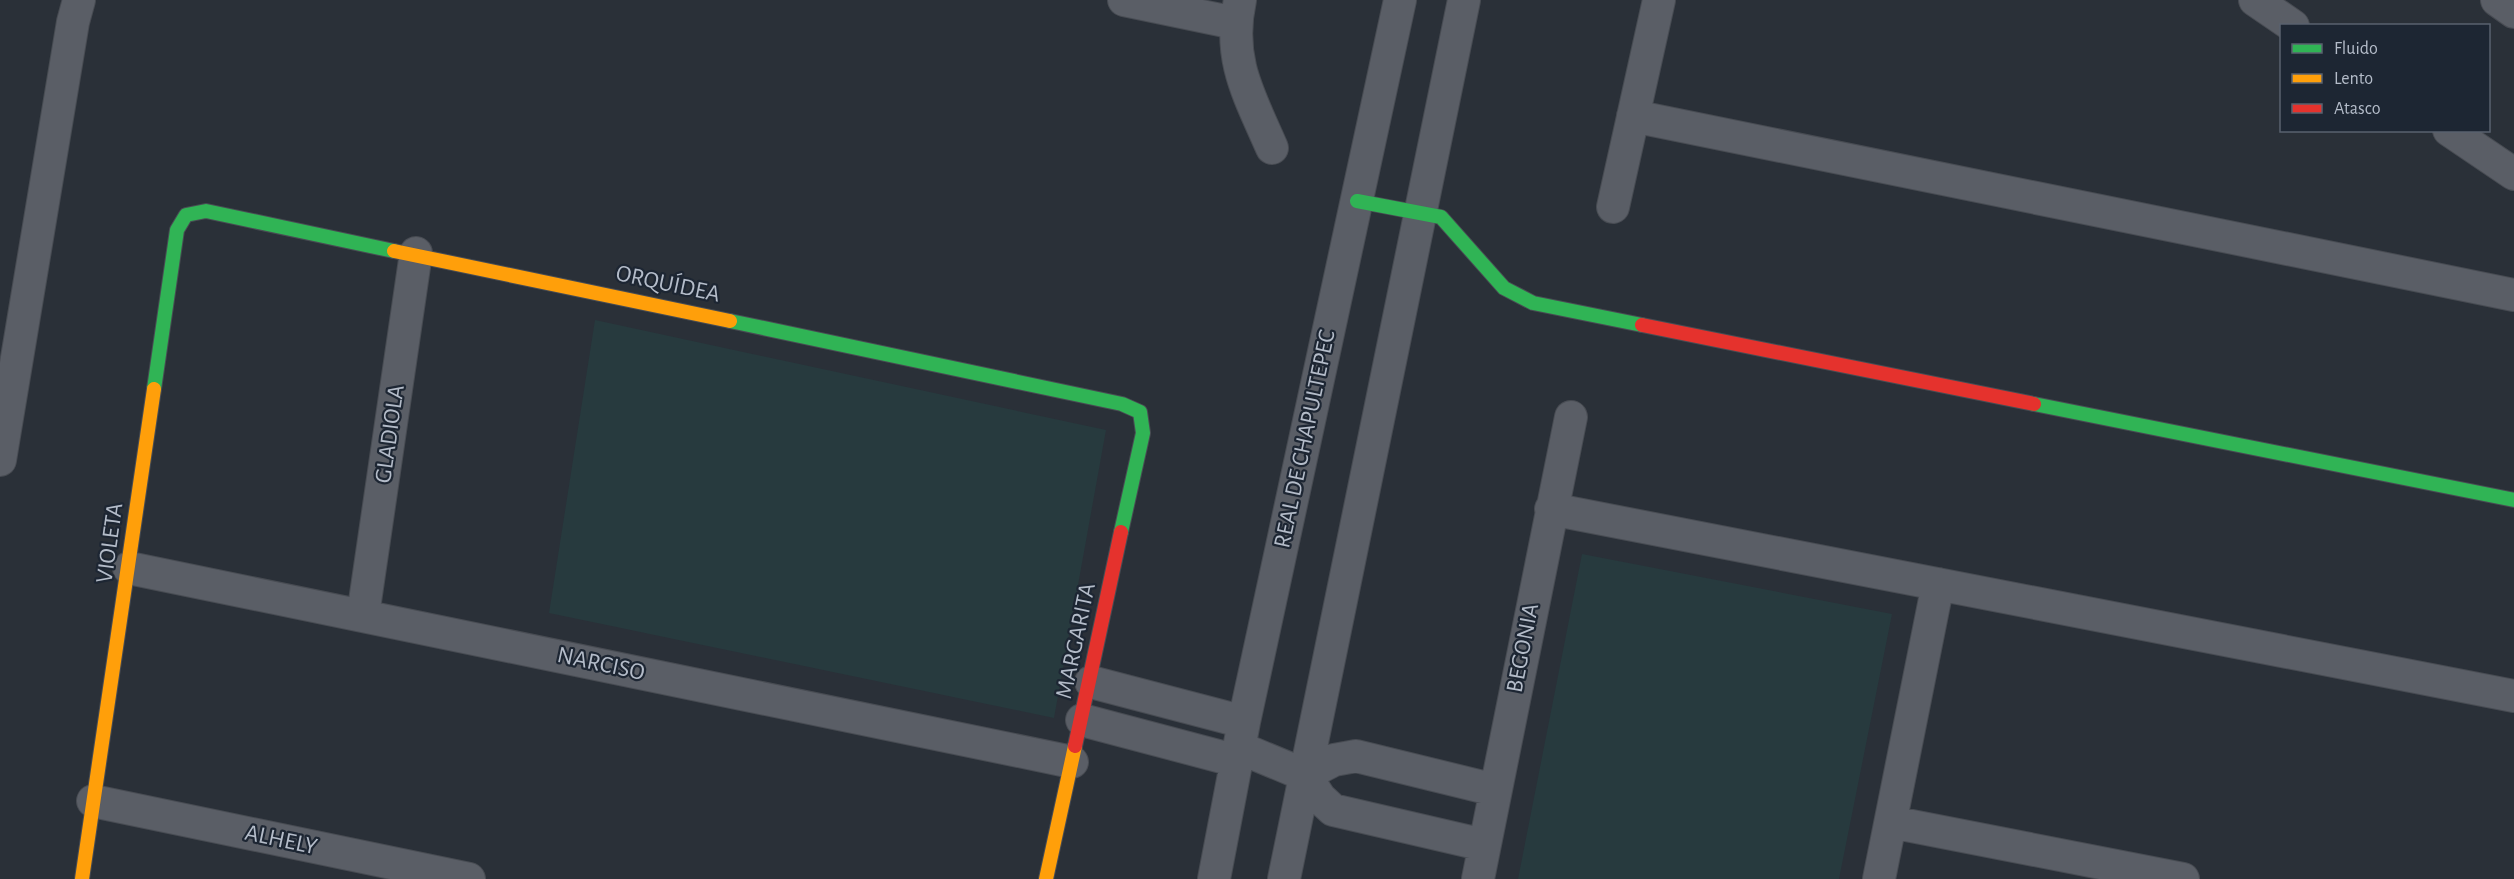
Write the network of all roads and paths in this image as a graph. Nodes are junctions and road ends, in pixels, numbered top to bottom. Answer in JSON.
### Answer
{"nodes":[{"id":1,"x":79,"y":0,"type":"edge"},
{"id":2,"x":1124,"y":0,"type":"edge"},
{"id":3,"x":1400,"y":0,"type":"edge"},
{"id":4,"x":1464,"y":0,"type":"edge"},
{"id":5,"x":1659,"y":0,"type":"edge"},
{"id":6,"x":2255,"y":0,"type":"edge"},
{"id":7,"x":2497,"y":0,"type":"edge"},
{"id":8,"x":1238,"y":12,"type":"edge"},
{"id":9,"x":2514,"y":12,"type":"edge"},
{"id":10,"x":2290,"y":24,"type":"edge"},
{"id":11,"x":1633,"y":116,"type":"junction"},
{"id":12,"x":2452,"y":132,"type":"edge"},
{"id":13,"x":1272,"y":148,"type":"dead end"},
{"id":14,"x":2514,"y":174,"type":"edge"},
{"id":15,"x":1356,"y":201,"type":"junction"},
{"id":16,"x":1613,"y":207,"type":"dead end"},
{"id":17,"x":1420,"y":213,"type":"junction"},
{"id":18,"x":186,"y":215,"type":"joint"},
{"id":19,"x":416,"y":253,"type":"junction"},
{"id":20,"x":2514,"y":295,"type":"edge"},
{"id":21,"x":1140,"y":412,"type":"joint"},
{"id":22,"x":1571,"y":417,"type":"dead end"},
{"id":23,"x":0,"y":460,"type":"edge"},
{"id":24,"x":2514,"y":500,"type":"edge"},
{"id":25,"x":1551,"y":509,"type":"junction"},
{"id":26,"x":129,"y":568,"type":"junction"},
{"id":27,"x":1938,"y":584,"type":"junction"},
{"id":28,"x":363,"y":615,"type":"junction"},
{"id":29,"x":1091,"y":682,"type":"junction"},
{"id":30,"x":2514,"y":696,"type":"edge"},
{"id":31,"x":1082,"y":720,"type":"junction"},
{"id":32,"x":1241,"y":744,"type":"junction"},
{"id":33,"x":1072,"y":762,"type":"junction"},
{"id":34,"x":1305,"y":775,"type":"junction"},
{"id":35,"x":1495,"y":790,"type":"junction"},
{"id":36,"x":93,"y":801,"type":"junction"},
{"id":37,"x":1891,"y":822,"type":"junction"},
{"id":38,"x":1484,"y":845,"type":"junction"},
{"id":39,"x":82,"y":879,"type":"edge"},
{"id":40,"x":469,"y":879,"type":"edge"},
{"id":41,"x":1046,"y":879,"type":"edge"},
{"id":42,"x":1214,"y":879,"type":"edge"},
{"id":43,"x":1284,"y":879,"type":"edge"},
{"id":44,"x":1478,"y":879,"type":"edge"},
{"id":45,"x":1879,"y":879,"type":"edge"},
{"id":46,"x":2183,"y":879,"type":"edge"}],
"edges":[{"from":1,"to":23,"type":"street"},
{"from":2,"to":8,"type":"street"},
{"from":3,"to":15,"type":"street","name":"REAL DE CHAPULTEPEC"},
{"from":4,"to":17,"type":"street"},
{"from":5,"to":11,"type":"street"},
{"from":6,"to":10,"type":"street"},
{"from":7,"to":9,"type":"street"},
{"from":8,"to":13,"type":"street"},
{"from":11,"to":16,"type":"street"},
{"from":11,"to":20,"type":"street"},
{"from":12,"to":14,"type":"street"},
{"from":15,"to":17,"type":"street"},
{"from":15,"to":32,"type":"street","name":"REAL DE CHAPULTEPEC"},
{"from":17,"to":24,"type":"street"},
{"from":17,"to":34,"type":"street"},
{"from":18,"to":19,"type":"street","name":"ORQUÍDEA"},
{"from":18,"to":26,"type":"street","name":"VIOLETA"},
{"from":19,"to":21,"type":"street","name":"ORQUÍDEA"},
{"from":19,"to":28,"type":"street","name":"GLADIOLA"},
{"from":21,"to":29,"type":"street","name":"MARGARITA"},
{"from":22,"to":25,"type":"street","name":"BEGONIA"},
{"from":25,"to":27,"type":"street"},
{"from":25,"to":35,"type":"street","name":"BEGONIA"},
{"from":26,"to":28,"type":"street","name":"NARCISO"},
{"from":26,"to":36,"type":"street","name":"VIOLETA"},
{"from":27,"to":30,"type":"street"},
{"from":27,"to":37,"type":"street"},
{"from":28,"to":33,"type":"street","name":"NARCISO"},
{"from":29,"to":31,"type":"street","name":"MARGARITA"},
{"from":29,"to":32,"type":"street"},
{"from":31,"to":32,"type":"street"},
{"from":31,"to":33,"type":"street","name":"MARGARITA"},
{"from":32,"to":34,"type":"street"},
{"from":32,"to":42,"type":"street","name":"REAL DE CHAPULTEPEC"},
{"from":33,"to":41,"type":"street","name":"MARGARITA"},
{"from":34,"to":35,"type":"street"},
{"from":34,"to":38,"type":"street"},
{"from":34,"to":43,"type":"street"},
{"from":35,"to":38,"type":"street","name":"BEGONIA"},
{"from":36,"to":39,"type":"street","name":"VIOLETA"},
{"from":36,"to":40,"type":"street","name":"ALHELY"},
{"from":37,"to":45,"type":"street"},
{"from":37,"to":46,"type":"street"},
{"from":38,"to":44,"type":"street","name":"BEGONIA"}]}
